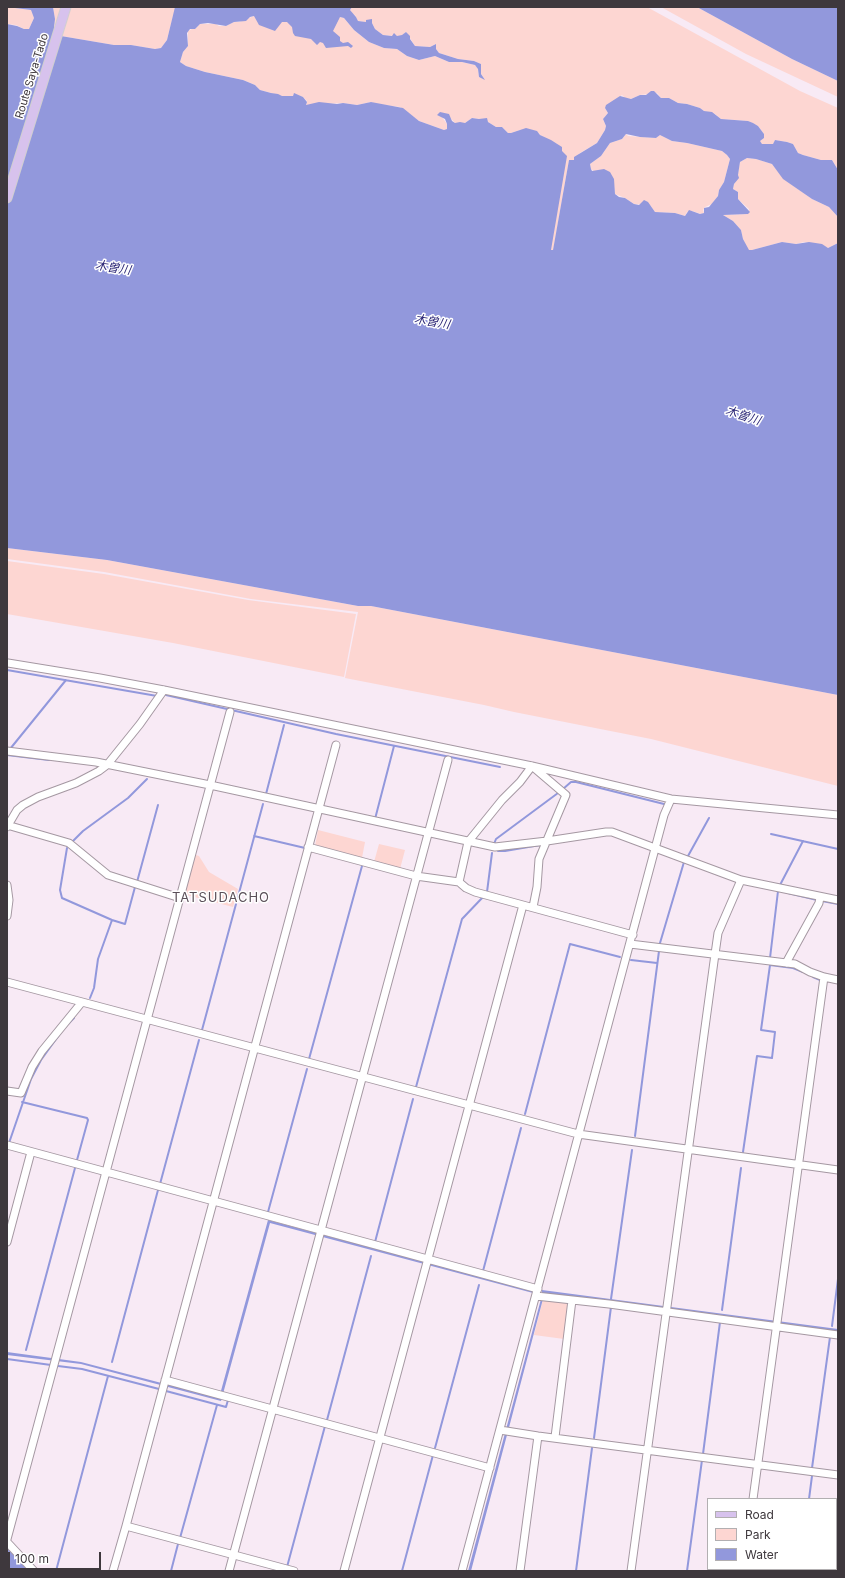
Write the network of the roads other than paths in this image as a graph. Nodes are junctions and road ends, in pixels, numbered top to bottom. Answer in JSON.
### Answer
{"nodes":[{"id":1,"x":66,"y":7,"type":"edge"},
{"id":2,"x":7,"y":198,"type":"edge"},
{"id":3,"x":8,"y":663,"type":"edge"},
{"id":4,"x":164,"y":690,"type":"junction"},
{"id":5,"x":230,"y":712,"type":"dead end"},
{"id":6,"x":336,"y":745,"type":"dead end"},
{"id":7,"x":7,"y":751,"type":"edge"},
{"id":8,"x":448,"y":760,"type":"dead end"},
{"id":9,"x":107,"y":765,"type":"junction"},
{"id":10,"x":532,"y":766,"type":"junction"},
{"id":11,"x":210,"y":785,"type":"junction"},
{"id":12,"x":671,"y":799,"type":"junction"},
{"id":13,"x":319,"y":809,"type":"junction"},
{"id":14,"x":838,"y":815,"type":"edge"},
{"id":15,"x":7,"y":826,"type":"edge"},
{"id":16,"x":428,"y":833,"type":"junction"},
{"id":17,"x":547,"y":841,"type":"junction"},
{"id":18,"x":468,"y":842,"type":"junction"},
{"id":19,"x":308,"y":847,"type":"junction"},
{"id":20,"x":656,"y":848,"type":"junction"},
{"id":21,"x":416,"y":876,"type":"junction"},
{"id":22,"x":459,"y":882,"type":"junction"},
{"id":23,"x":741,"y":882,"type":"junction"},
{"id":24,"x":7,"y":885,"type":"edge"},
{"id":25,"x":180,"y":898,"type":"junction"},
{"id":26,"x":819,"y":899,"type":"junction"},
{"id":27,"x":838,"y":900,"type":"edge"},
{"id":28,"x":523,"y":905,"type":"junction"},
{"id":29,"x":533,"y":907,"type":"junction"},
{"id":30,"x":7,"y":916,"type":"edge"},
{"id":31,"x":633,"y":935,"type":"junction"},
{"id":32,"x":630,"y":944,"type":"junction"},
{"id":33,"x":715,"y":954,"type":"junction"},
{"id":34,"x":786,"y":963,"type":"junction"},
{"id":35,"x":824,"y":978,"type":"junction"},
{"id":36,"x":838,"y":980,"type":"edge"},
{"id":37,"x":7,"y":982,"type":"edge"},
{"id":38,"x":82,"y":1002,"type":"junction"},
{"id":39,"x":146,"y":1020,"type":"junction"},
{"id":40,"x":254,"y":1049,"type":"junction"},
{"id":41,"x":363,"y":1078,"type":"junction"},
{"id":42,"x":7,"y":1091,"type":"edge"},
{"id":43,"x":470,"y":1106,"type":"junction"},
{"id":44,"x":578,"y":1134,"type":"junction"},
{"id":45,"x":7,"y":1145,"type":"edge"},
{"id":46,"x":688,"y":1149,"type":"junction"},
{"id":47,"x":30,"y":1152,"type":"junction"},
{"id":48,"x":798,"y":1165,"type":"junction"},
{"id":49,"x":838,"y":1170,"type":"edge"},
{"id":50,"x":106,"y":1172,"type":"junction"},
{"id":51,"x":213,"y":1201,"type":"junction"},
{"id":52,"x":320,"y":1233,"type":"junction"},
{"id":53,"x":7,"y":1242,"type":"edge"},
{"id":54,"x":427,"y":1262,"type":"junction"},
{"id":55,"x":537,"y":1292,"type":"junction"},
{"id":56,"x":572,"y":1300,"type":"junction"},
{"id":57,"x":666,"y":1309,"type":"junction"},
{"id":58,"x":776,"y":1324,"type":"junction"},
{"id":59,"x":838,"y":1335,"type":"edge"},
{"id":60,"x":164,"y":1382,"type":"junction"},
{"id":61,"x":273,"y":1409,"type":"junction"},
{"id":62,"x":504,"y":1431,"type":"junction"},
{"id":63,"x":538,"y":1436,"type":"junction"},
{"id":64,"x":380,"y":1438,"type":"junction"},
{"id":65,"x":555,"y":1438,"type":"junction"},
{"id":66,"x":648,"y":1450,"type":"junction"},
{"id":67,"x":758,"y":1465,"type":"junction"},
{"id":68,"x":490,"y":1468,"type":"junction"},
{"id":69,"x":838,"y":1475,"type":"edge"},
{"id":70,"x":753,"y":1498,"type":"edge"},
{"id":71,"x":126,"y":1526,"type":"junction"},
{"id":72,"x":7,"y":1541,"type":"edge"},
{"id":73,"x":233,"y":1555,"type":"junction"},
{"id":74,"x":34,"y":1571,"type":"edge"},
{"id":75,"x":113,"y":1571,"type":"edge"},
{"id":76,"x":229,"y":1571,"type":"edge"},
{"id":77,"x":294,"y":1571,"type":"edge"},
{"id":78,"x":344,"y":1571,"type":"edge"},
{"id":79,"x":462,"y":1571,"type":"edge"},
{"id":80,"x":520,"y":1571,"type":"edge"},
{"id":81,"x":631,"y":1571,"type":"edge"}],
"edges":[{"from":1,"to":2,"type":"main road","name":"Route Saya-Tado"},
{"from":3,"to":4,"type":"street"},
{"from":4,"to":9,"type":"street"},
{"from":4,"to":10,"type":"street"},
{"from":5,"to":11,"type":"street"},
{"from":6,"to":13,"type":"street"},
{"from":7,"to":9,"type":"street"},
{"from":8,"to":16,"type":"street"},
{"from":9,"to":11,"type":"street"},
{"from":9,"to":15,"type":"street"},
{"from":10,"to":12,"type":"street"},
{"from":10,"to":17,"type":"street"},
{"from":10,"to":18,"type":"street"},
{"from":11,"to":13,"type":"street"},
{"from":11,"to":25,"type":"street"},
{"from":12,"to":14,"type":"street"},
{"from":12,"to":20,"type":"street"},
{"from":13,"to":16,"type":"street"},
{"from":13,"to":19,"type":"street"},
{"from":15,"to":25,"type":"street"},
{"from":16,"to":18,"type":"street"},
{"from":16,"to":21,"type":"street"},
{"from":17,"to":18,"type":"street"},
{"from":17,"to":20,"type":"street"},
{"from":17,"to":29,"type":"street"},
{"from":18,"to":22,"type":"street"},
{"from":19,"to":21,"type":"street"},
{"from":19,"to":40,"type":"street"},
{"from":20,"to":23,"type":"street"},
{"from":20,"to":31,"type":"street"},
{"from":21,"to":22,"type":"street"},
{"from":21,"to":41,"type":"street"},
{"from":22,"to":28,"type":"street"},
{"from":23,"to":26,"type":"street"},
{"from":23,"to":33,"type":"street"},
{"from":24,"to":30,"type":"street"},
{"from":25,"to":39,"type":"street"},
{"from":26,"to":27,"type":"street"},
{"from":26,"to":34,"type":"street"},
{"from":28,"to":29,"type":"street"},
{"from":28,"to":43,"type":"street"},
{"from":29,"to":31,"type":"street"},
{"from":31,"to":32,"type":"street"},
{"from":32,"to":33,"type":"street"},
{"from":32,"to":44,"type":"street"},
{"from":33,"to":34,"type":"street"},
{"from":33,"to":46,"type":"street"},
{"from":34,"to":35,"type":"street"},
{"from":35,"to":36,"type":"street"},
{"from":35,"to":48,"type":"street"},
{"from":37,"to":38,"type":"street"},
{"from":38,"to":39,"type":"street"},
{"from":38,"to":42,"type":"street"},
{"from":39,"to":40,"type":"street"},
{"from":39,"to":50,"type":"street"},
{"from":40,"to":41,"type":"street"},
{"from":40,"to":51,"type":"street"},
{"from":41,"to":43,"type":"street"},
{"from":41,"to":52,"type":"street"},
{"from":43,"to":44,"type":"street"},
{"from":43,"to":54,"type":"street"},
{"from":44,"to":46,"type":"street"},
{"from":44,"to":55,"type":"street"},
{"from":45,"to":47,"type":"street"},
{"from":46,"to":48,"type":"street"},
{"from":46,"to":57,"type":"street"},
{"from":47,"to":50,"type":"street"},
{"from":47,"to":53,"type":"street"},
{"from":48,"to":49,"type":"street"},
{"from":48,"to":58,"type":"street"},
{"from":50,"to":51,"type":"street"},
{"from":50,"to":72,"type":"street"},
{"from":51,"to":52,"type":"street"},
{"from":51,"to":60,"type":"street"},
{"from":52,"to":54,"type":"street"},
{"from":52,"to":61,"type":"street"},
{"from":54,"to":55,"type":"street"},
{"from":54,"to":64,"type":"street"},
{"from":55,"to":56,"type":"street"},
{"from":55,"to":62,"type":"street"},
{"from":56,"to":57,"type":"street"},
{"from":56,"to":65,"type":"street"},
{"from":57,"to":58,"type":"street"},
{"from":57,"to":66,"type":"street"},
{"from":58,"to":59,"type":"street"},
{"from":58,"to":67,"type":"street"},
{"from":60,"to":61,"type":"street"},
{"from":60,"to":71,"type":"street"},
{"from":61,"to":64,"type":"street"},
{"from":61,"to":73,"type":"street"},
{"from":62,"to":63,"type":"street"},
{"from":62,"to":68,"type":"street"},
{"from":63,"to":65,"type":"street"},
{"from":63,"to":80,"type":"street"},
{"from":64,"to":68,"type":"street"},
{"from":64,"to":78,"type":"street"},
{"from":65,"to":66,"type":"street"},
{"from":66,"to":67,"type":"street"},
{"from":66,"to":81,"type":"street"},
{"from":67,"to":69,"type":"street"},
{"from":67,"to":70,"type":"street"},
{"from":68,"to":79,"type":"street"},
{"from":71,"to":73,"type":"street"},
{"from":71,"to":75,"type":"street"},
{"from":72,"to":74,"type":"street"},
{"from":73,"to":76,"type":"street"},
{"from":73,"to":77,"type":"street"}]}
